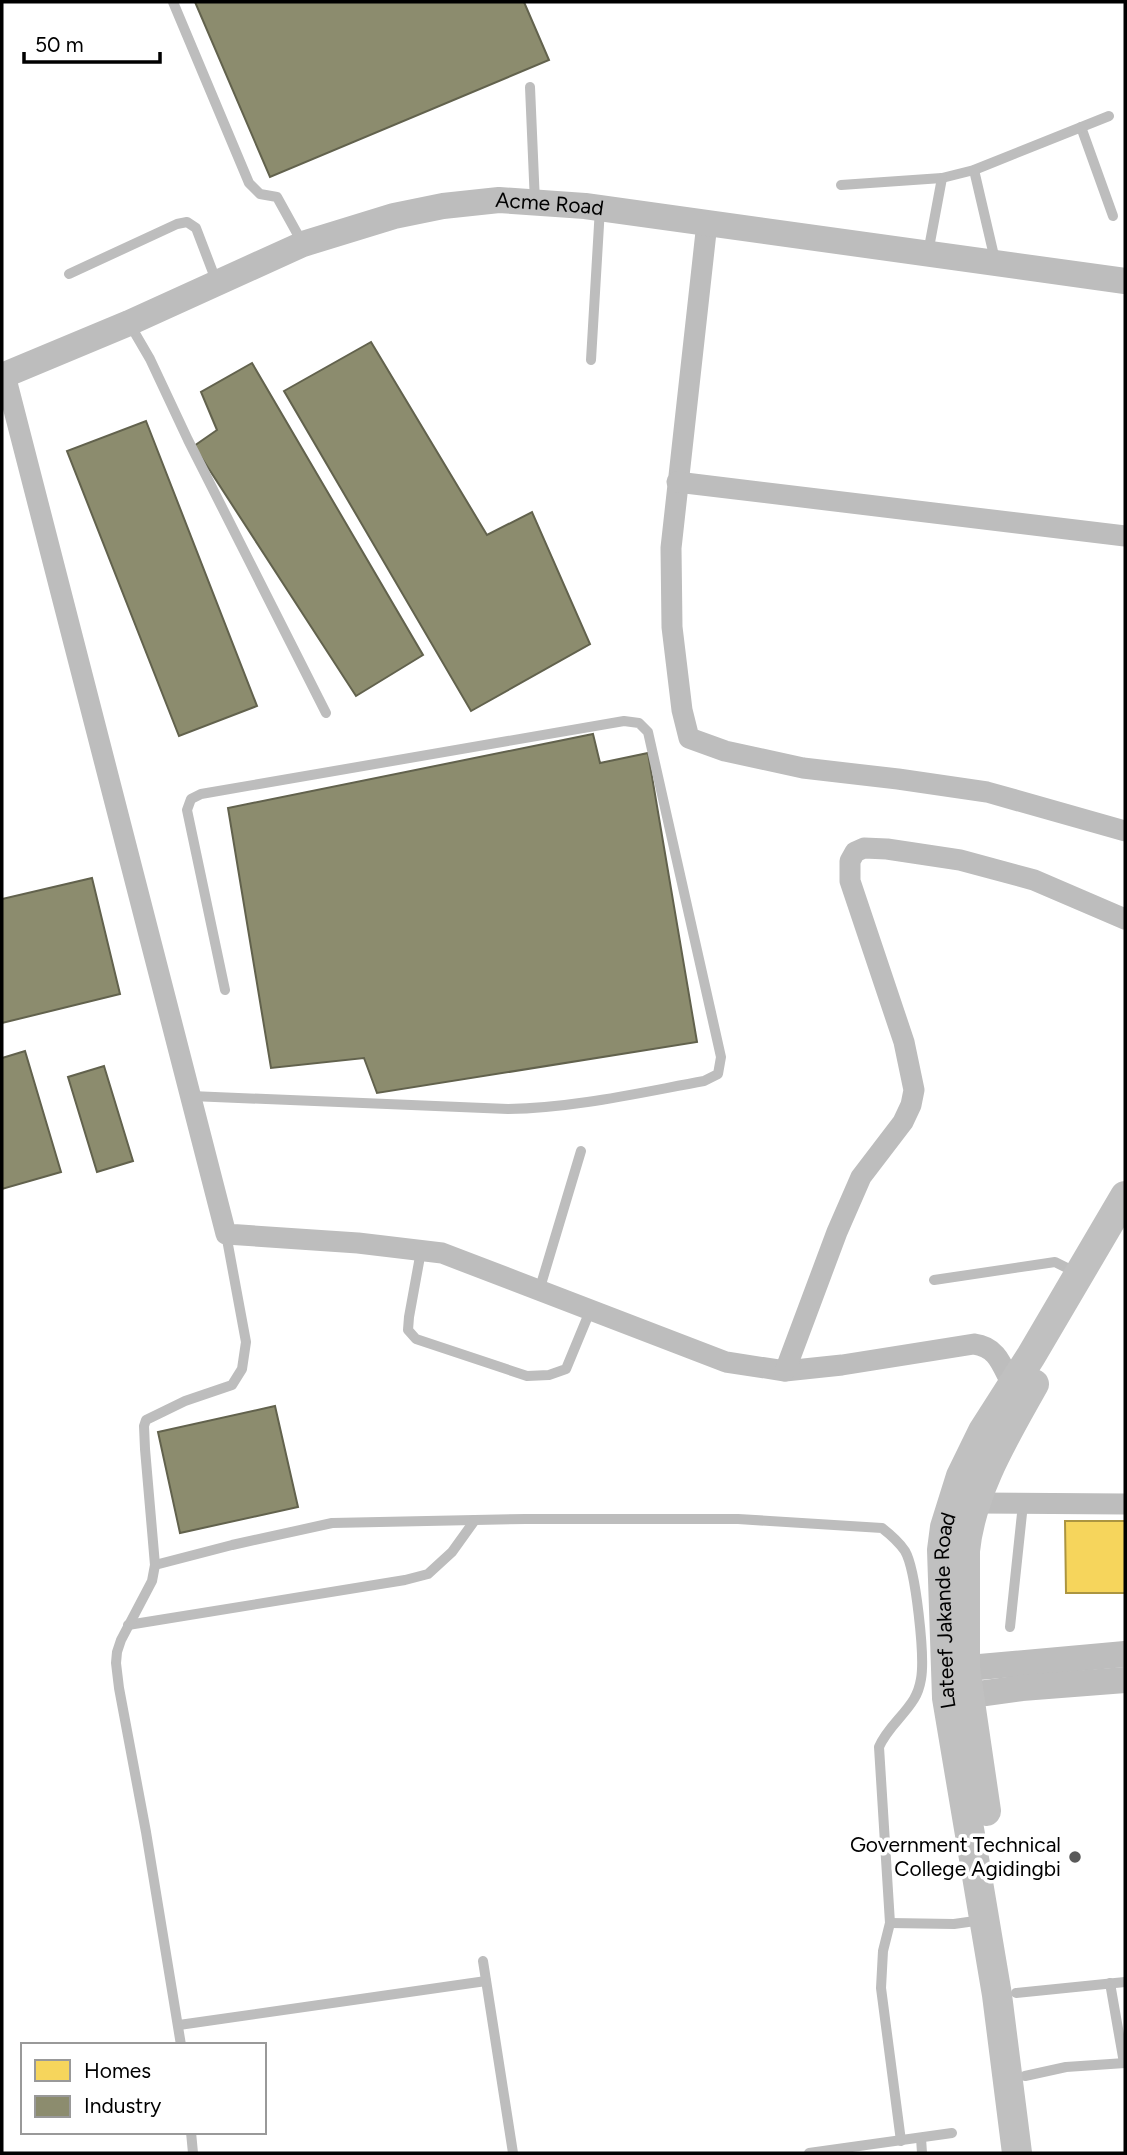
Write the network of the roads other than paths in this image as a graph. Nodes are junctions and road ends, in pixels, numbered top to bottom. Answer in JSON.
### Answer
{"nodes":[{"id":1,"x":173,"y":2,"type":"edge"},
{"id":2,"x":530,"y":87,"type":"dead end"},
{"id":3,"x":1109,"y":116,"type":"dead end"},
{"id":4,"x":1081,"y":127,"type":"junction"},
{"id":5,"x":974,"y":170,"type":"junction"},
{"id":6,"x":942,"y":178,"type":"junction"},
{"id":7,"x":841,"y":185,"type":"dead end"},
{"id":8,"x":535,"y":202,"type":"junction"},
{"id":9,"x":600,"y":208,"type":"junction"},
{"id":10,"x":1113,"y":216,"type":"dead end"},
{"id":11,"x":707,"y":223,"type":"junction"},
{"id":12,"x":303,"y":244,"type":"junction"},
{"id":13,"x":928,"y":253,"type":"junction"},
{"id":14,"x":995,"y":263,"type":"junction"},
{"id":15,"x":69,"y":274,"type":"dead end"},
{"id":16,"x":1125,"y":281,"type":"edge"},
{"id":17,"x":217,"y":283,"type":"junction"},
{"id":18,"x":128,"y":323,"type":"junction"},
{"id":19,"x":591,"y":360,"type":"dead end"},
{"id":20,"x":3,"y":375,"type":"edge"},
{"id":21,"x":677,"y":482,"type":"junction"},
{"id":22,"x":1125,"y":536,"type":"edge"},
{"id":23,"x":326,"y":713,"type":"dead end"},
{"id":24,"x":1125,"y":831,"type":"edge"},
{"id":25,"x":1125,"y":919,"type":"edge"},
{"id":26,"x":225,"y":990,"type":"dead end"},
{"id":27,"x":191,"y":1096,"type":"junction"},
{"id":28,"x":581,"y":1151,"type":"dead end"},
{"id":29,"x":1125,"y":1196,"type":"edge"},
{"id":30,"x":1125,"y":1226,"type":"edge"},
{"id":31,"x":226,"y":1234,"type":"junction"},
{"id":32,"x":421,"y":1251,"type":"junction"},
{"id":33,"x":1079,"y":1275,"type":"junction"},
{"id":34,"x":934,"y":1280,"type":"dead end"},
{"id":35,"x":539,"y":1291,"type":"junction"},
{"id":36,"x":590,"y":1311,"type":"junction"},
{"id":37,"x":785,"y":1371,"type":"junction"},
{"id":38,"x":1012,"y":1385,"type":"junction"},
{"id":39,"x":976,"y":1503,"type":"junction"},
{"id":40,"x":1023,"y":1504,"type":"junction"},
{"id":41,"x":1125,"y":1504,"type":"edge"},
{"id":42,"x":475,"y":1520,"type":"junction"},
{"id":43,"x":155,"y":1565,"type":"junction"},
{"id":44,"x":128,"y":1625,"type":"junction"},
{"id":45,"x":1010,"y":1628,"type":"dead end"},
{"id":46,"x":1125,"y":1654,"type":"edge"},
{"id":47,"x":1125,"y":1680,"type":"edge"},
{"id":48,"x":957,"y":1683,"type":"junction"},
{"id":49,"x":985,"y":1920,"type":"junction"},
{"id":50,"x":890,"y":1923,"type":"junction"},
{"id":51,"x":483,"y":1961,"type":"dead end"},
{"id":52,"x":486,"y":1981,"type":"junction"},
{"id":53,"x":1125,"y":1982,"type":"edge"},
{"id":54,"x":1110,"y":1983,"type":"junction"},
{"id":55,"x":1016,"y":1993,"type":"junction"},
{"id":56,"x":179,"y":2025,"type":"junction"},
{"id":57,"x":181,"y":2043,"type":"edge"},
{"id":58,"x":1125,"y":2063,"type":"edge"},
{"id":59,"x":1025,"y":2076,"type":"junction"},
{"id":60,"x":952,"y":2133,"type":"dead end"},
{"id":61,"x":191,"y":2134,"type":"edge"},
{"id":62,"x":920,"y":2138,"type":"junction"},
{"id":63,"x":901,"y":2141,"type":"junction"},
{"id":64,"x":193,"y":2153,"type":"edge"},
{"id":65,"x":513,"y":2153,"type":"edge"},
{"id":66,"x":809,"y":2153,"type":"edge"},
{"id":67,"x":922,"y":2153,"type":"edge"},
{"id":68,"x":1017,"y":2153,"type":"edge"},
{"id":69,"x":1036,"y":2153,"type":"edge"}],
"edges":[{"from":1,"to":12,"type":"lane"},
{"from":2,"to":8,"type":"lane"},
{"from":3,"to":4,"type":"lane"},
{"from":4,"to":5,"type":"lane"},
{"from":4,"to":10,"type":"lane"},
{"from":5,"to":6,"type":"lane"},
{"from":5,"to":14,"type":"lane"},
{"from":6,"to":7,"type":"lane"},
{"from":6,"to":13,"type":"lane"},
{"from":8,"to":9,"type":"street","name":"Acme Road"},
{"from":8,"to":12,"type":"street","name":"Acme Road"},
{"from":9,"to":11,"type":"street","name":"Acme Road"},
{"from":9,"to":19,"type":"lane"},
{"from":11,"to":13,"type":"street","name":"Acme Road"},
{"from":11,"to":21,"type":"street"},
{"from":12,"to":17,"type":"street","name":"Acme Road"},
{"from":13,"to":14,"type":"street","name":"Acme Road"},
{"from":14,"to":16,"type":"street","name":"Acme Road"},
{"from":15,"to":17,"type":"lane"},
{"from":17,"to":18,"type":"street","name":"Acme Road"},
{"from":18,"to":20,"type":"street","name":"Acme Road"},
{"from":18,"to":23,"type":"lane"},
{"from":20,"to":27,"type":"street"},
{"from":21,"to":22,"type":"street"},
{"from":21,"to":24,"type":"street"},
{"from":25,"to":37,"type":"street"},
{"from":26,"to":27,"type":"lane"},
{"from":27,"to":31,"type":"street"},
{"from":28,"to":35,"type":"lane"},
{"from":29,"to":33,"type":"main road","name":"Lateef Jakande Road"},
{"from":30,"to":39,"type":"main road","name":"Lateef Jakande Road"},
{"from":31,"to":32,"type":"street"},
{"from":31,"to":43,"type":"lane"},
{"from":32,"to":35,"type":"street"},
{"from":32,"to":36,"type":"lane"},
{"from":33,"to":34,"type":"lane"},
{"from":33,"to":38,"type":"main road","name":"Lateef Jakande Road"},
{"from":35,"to":36,"type":"street"},
{"from":36,"to":37,"type":"street"},
{"from":37,"to":38,"type":"street"},
{"from":38,"to":48,"type":"main road","name":"Lateef Jakande Road"},
{"from":39,"to":40,"type":"street"},
{"from":39,"to":48,"type":"main road","name":"Lateef Jakande Road"},
{"from":40,"to":41,"type":"street"},
{"from":40,"to":45,"type":"lane"},
{"from":42,"to":43,"type":"lane"},
{"from":42,"to":44,"type":"lane"},
{"from":42,"to":50,"type":"lane"},
{"from":43,"to":44,"type":"lane"},
{"from":44,"to":56,"type":"lane"},
{"from":46,"to":48,"type":"street"},
{"from":47,"to":48,"type":"street"},
{"from":48,"to":49,"type":"main road","name":"Lateef Jakande Road"},
{"from":48,"to":55,"type":"main road","name":"Lateef Jakande Road"},
{"from":49,"to":50,"type":"lane"},
{"from":49,"to":68,"type":"main road","name":"Lateef Jakande Road"},
{"from":50,"to":63,"type":"lane"},
{"from":51,"to":52,"type":"lane"},
{"from":52,"to":56,"type":"lane"},
{"from":52,"to":65,"type":"lane"},
{"from":53,"to":54,"type":"lane"},
{"from":54,"to":55,"type":"lane"},
{"from":54,"to":58,"type":"lane"},
{"from":55,"to":59,"type":"main road","name":"Lateef Jakande Road"},
{"from":56,"to":57,"type":"lane"},
{"from":58,"to":59,"type":"lane"},
{"from":59,"to":69,"type":"main road","name":"Lateef Jakande Road"},
{"from":60,"to":62,"type":"lane"},
{"from":61,"to":64,"type":"lane"},
{"from":62,"to":63,"type":"lane"},
{"from":62,"to":67,"type":"lane"},
{"from":63,"to":66,"type":"lane"}]}
